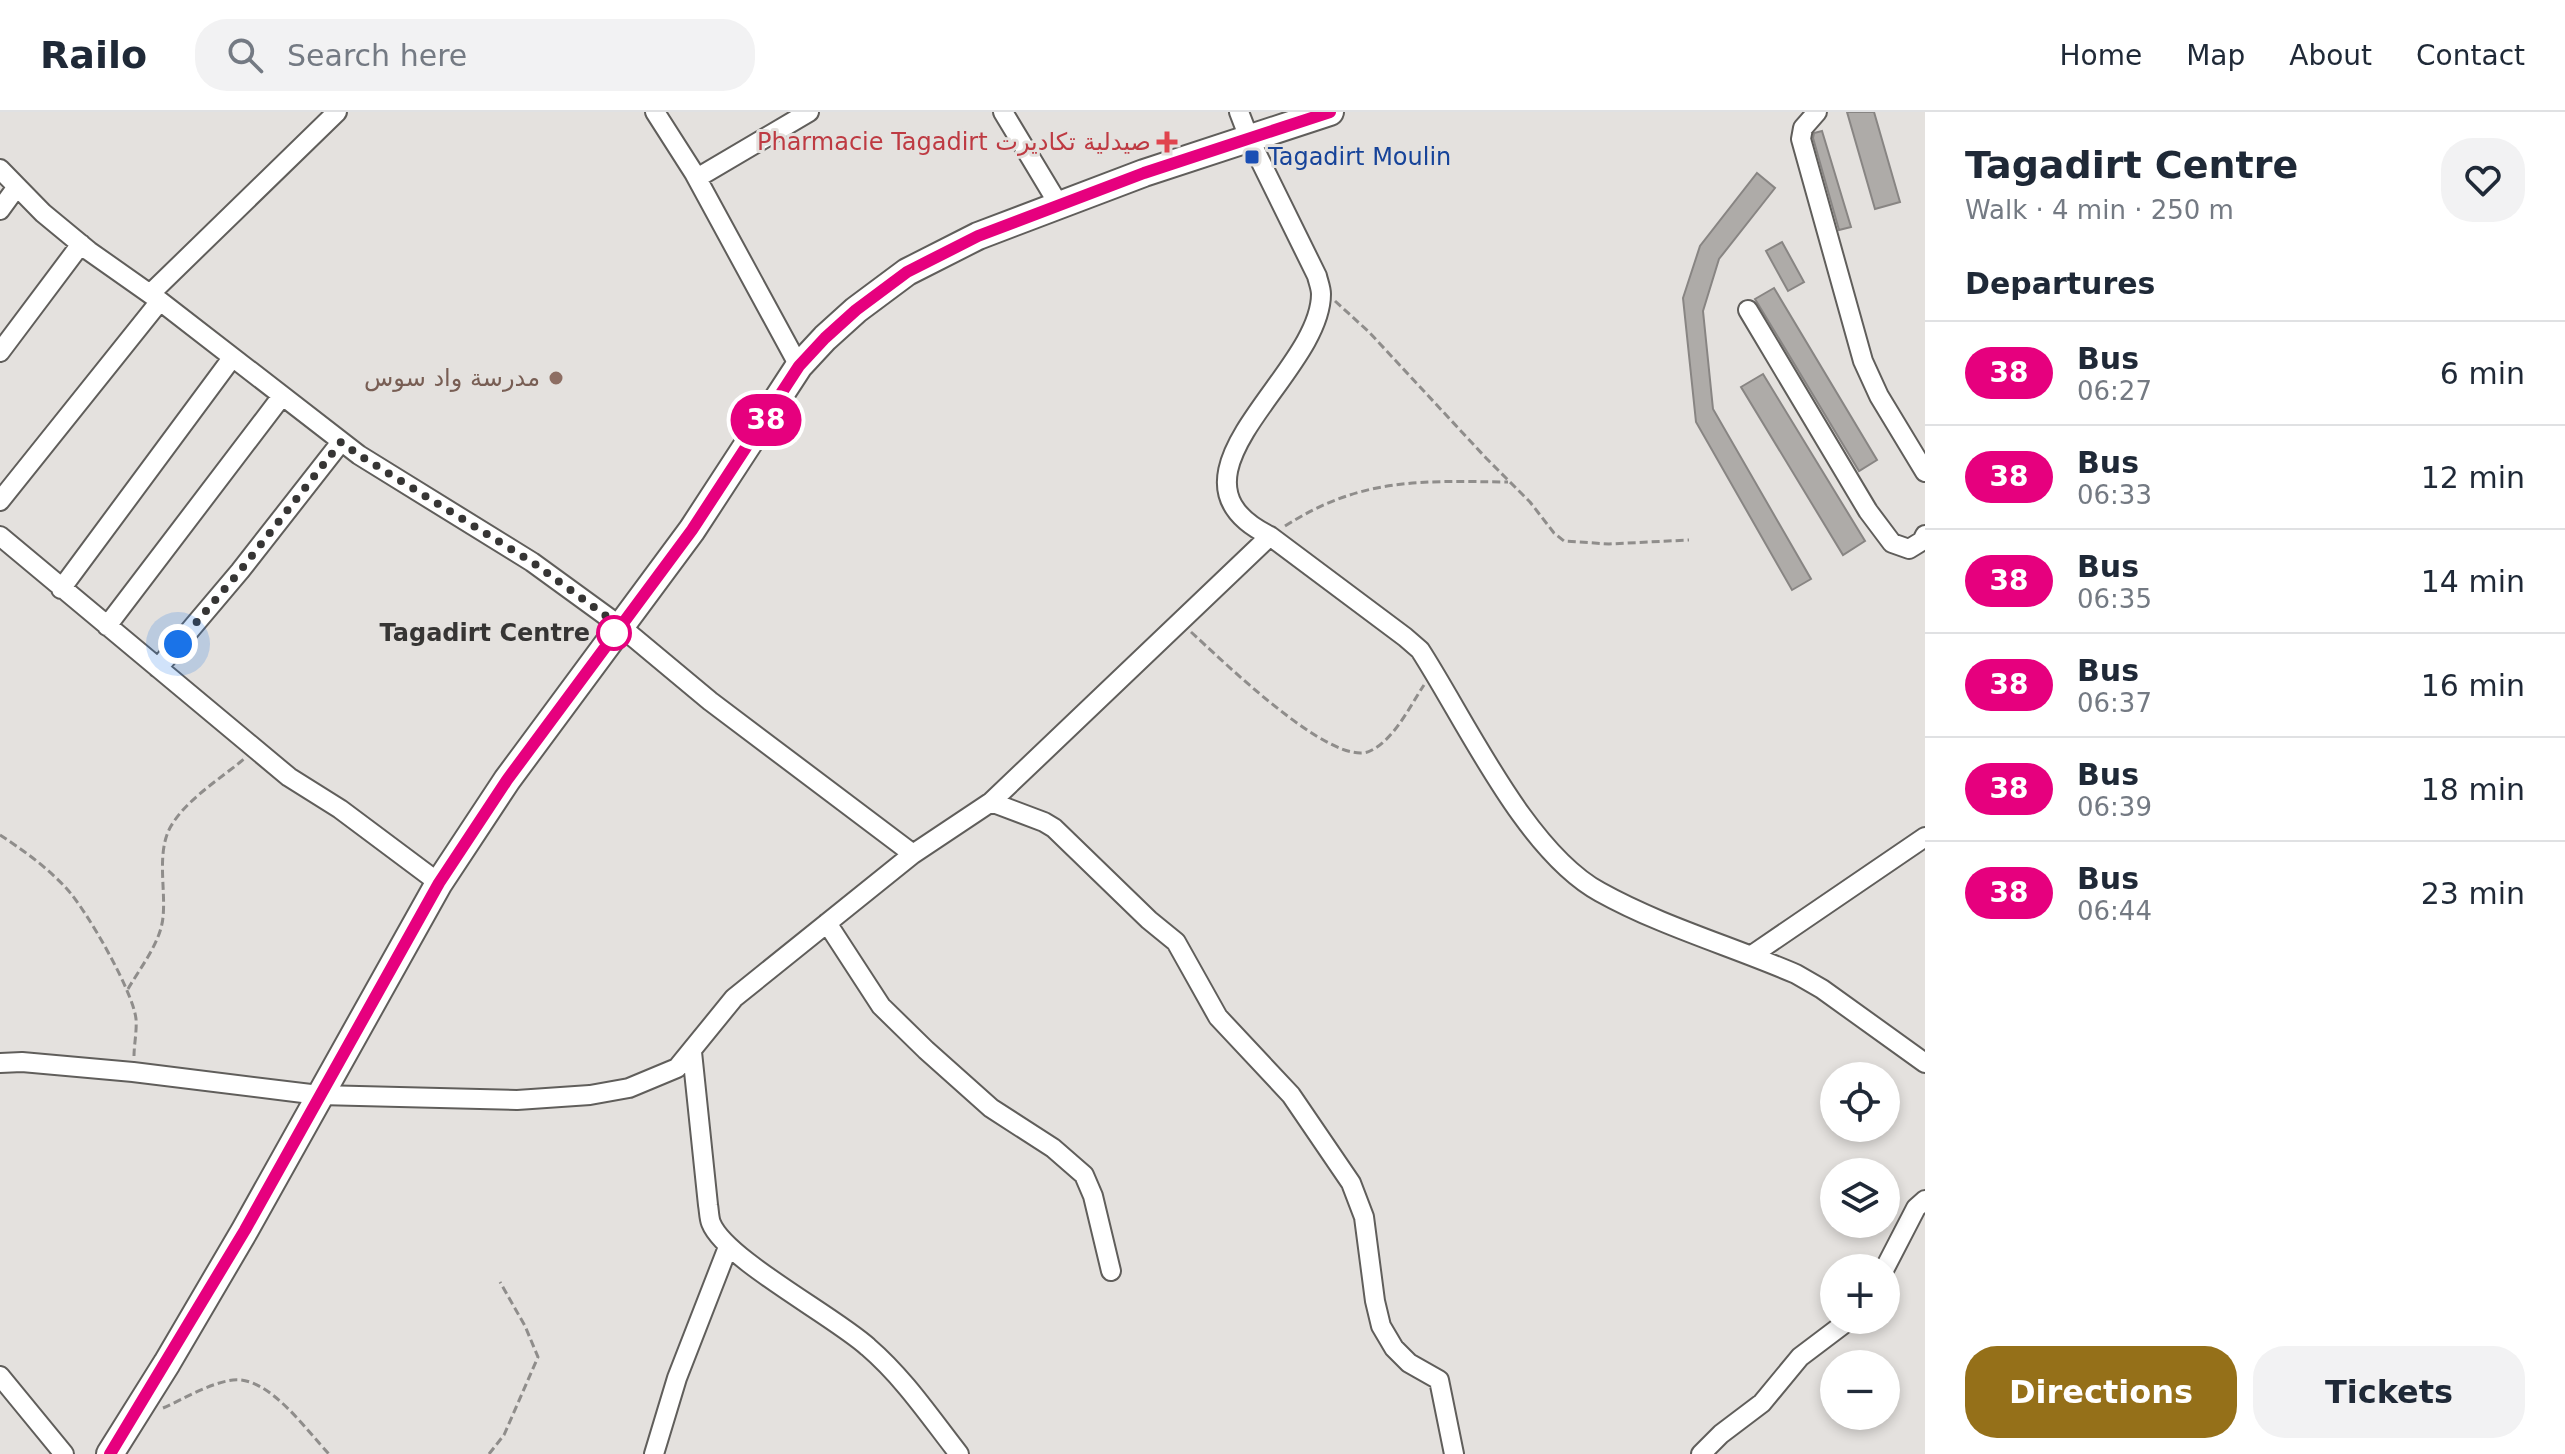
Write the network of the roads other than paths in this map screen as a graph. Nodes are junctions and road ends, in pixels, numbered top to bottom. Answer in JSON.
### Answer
{"nodes":[{"id":1,"x":337,"y":112,"type":"edge"},
{"id":2,"x":655,"y":112,"type":"edge"},
{"id":3,"x":809,"y":112,"type":"edge"},
{"id":4,"x":1003,"y":112,"type":"edge"},
{"id":5,"x":1239,"y":112,"type":"edge"},
{"id":6,"x":1330,"y":112,"type":"edge"},
{"id":7,"x":1817,"y":112,"type":"edge"},
{"id":8,"x":1249,"y":138,"type":"junction"},
{"id":9,"x":0,"y":169,"type":"edge"},
{"id":10,"x":697,"y":178,"type":"junction"},
{"id":11,"x":16,"y":188,"type":"junction"},
{"id":12,"x":1059,"y":205,"type":"junction"},
{"id":13,"x":0,"y":210,"type":"edge"},
{"id":14,"x":81,"y":244,"type":"junction"},
{"id":15,"x":155,"y":298,"type":"junction"},
{"id":16,"x":1748,"y":310,"type":"dead end"},
{"id":17,"x":3,"y":341,"type":"edge"},
{"id":18,"x":232,"y":358,"type":"junction"},
{"id":19,"x":799,"y":366,"type":"junction"},
{"id":20,"x":282,"y":396,"type":"junction"},
{"id":21,"x":341,"y":442,"type":"junction"},
{"id":22,"x":1923,"y":463,"type":"edge"},
{"id":23,"x":0,"y":501,"type":"edge"},
{"id":24,"x":1925,"y":535,"type":"edge"},
{"id":25,"x":0,"y":536,"type":"edge"},
{"id":26,"x":1270,"y":536,"type":"junction"},
{"id":27,"x":61,"y":589,"type":"junction"},
{"id":28,"x":107,"y":626,"type":"junction"},
{"id":29,"x":620,"y":626,"type":"junction"},
{"id":30,"x":158,"y":668,"type":"junction"},
{"id":31,"x":991,"y":802,"type":"junction"},
{"id":32,"x":1925,"y":837,"type":"edge"},
{"id":33,"x":913,"y":854,"type":"junction"},
{"id":34,"x":439,"y":883,"type":"junction"},
{"id":35,"x":827,"y":923,"type":"junction"},
{"id":36,"x":1752,"y":955,"type":"junction"},
{"id":37,"x":692,"y":1052,"type":"junction"},
{"id":38,"x":0,"y":1063,"type":"edge"},
{"id":39,"x":1925,"y":1063,"type":"edge"},
{"id":40,"x":319,"y":1095,"type":"junction"},
{"id":41,"x":1925,"y":1200,"type":"edge"},
{"id":42,"x":728,"y":1247,"type":"junction"},
{"id":43,"x":1892,"y":1254,"type":"edge"},
{"id":44,"x":1111,"y":1271,"type":"dead end"},
{"id":45,"x":1830,"y":1334,"type":"edge"},
{"id":46,"x":0,"y":1376,"type":"edge"},
{"id":47,"x":64,"y":1454,"type":"edge"},
{"id":48,"x":110,"y":1454,"type":"edge"},
{"id":49,"x":654,"y":1454,"type":"edge"},
{"id":50,"x":959,"y":1454,"type":"edge"},
{"id":51,"x":1454,"y":1454,"type":"edge"},
{"id":52,"x":1701,"y":1454,"type":"edge"}],
"edges":[{"from":1,"to":15,"type":"street"},
{"from":2,"to":10,"type":"street"},
{"from":3,"to":10,"type":"street"},
{"from":4,"to":12,"type":"street"},
{"from":5,"to":8,"type":"street"},
{"from":6,"to":8,"type":"street"},
{"from":7,"to":22,"type":"street"},
{"from":8,"to":12,"type":"street"},
{"from":8,"to":26,"type":"street"},
{"from":9,"to":11,"type":"street"},
{"from":10,"to":19,"type":"street"},
{"from":11,"to":13,"type":"street"},
{"from":11,"to":14,"type":"street"},
{"from":12,"to":19,"type":"street"},
{"from":14,"to":15,"type":"street"},
{"from":14,"to":17,"type":"street"},
{"from":15,"to":18,"type":"street"},
{"from":15,"to":23,"type":"street"},
{"from":16,"to":24,"type":"street"},
{"from":18,"to":20,"type":"street"},
{"from":18,"to":27,"type":"street"},
{"from":19,"to":29,"type":"street"},
{"from":20,"to":21,"type":"street"},
{"from":20,"to":28,"type":"street"},
{"from":21,"to":29,"type":"street"},
{"from":21,"to":30,"type":"street"},
{"from":25,"to":27,"type":"street"},
{"from":26,"to":31,"type":"street"},
{"from":26,"to":36,"type":"street"},
{"from":27,"to":28,"type":"street"},
{"from":28,"to":30,"type":"street"},
{"from":29,"to":33,"type":"street"},
{"from":29,"to":34,"type":"street"},
{"from":30,"to":34,"type":"street"},
{"from":31,"to":33,"type":"street"},
{"from":31,"to":51,"type":"street"},
{"from":32,"to":36,"type":"street"},
{"from":33,"to":35,"type":"street"},
{"from":34,"to":40,"type":"street"},
{"from":35,"to":37,"type":"street"},
{"from":35,"to":44,"type":"street"},
{"from":36,"to":39,"type":"street"},
{"from":37,"to":40,"type":"street"},
{"from":37,"to":42,"type":"street"},
{"from":38,"to":40,"type":"street"},
{"from":40,"to":48,"type":"street"},
{"from":41,"to":43,"type":"street"},
{"from":42,"to":49,"type":"street"},
{"from":42,"to":50,"type":"street"},
{"from":45,"to":52,"type":"street"},
{"from":46,"to":47,"type":"street"}]}
